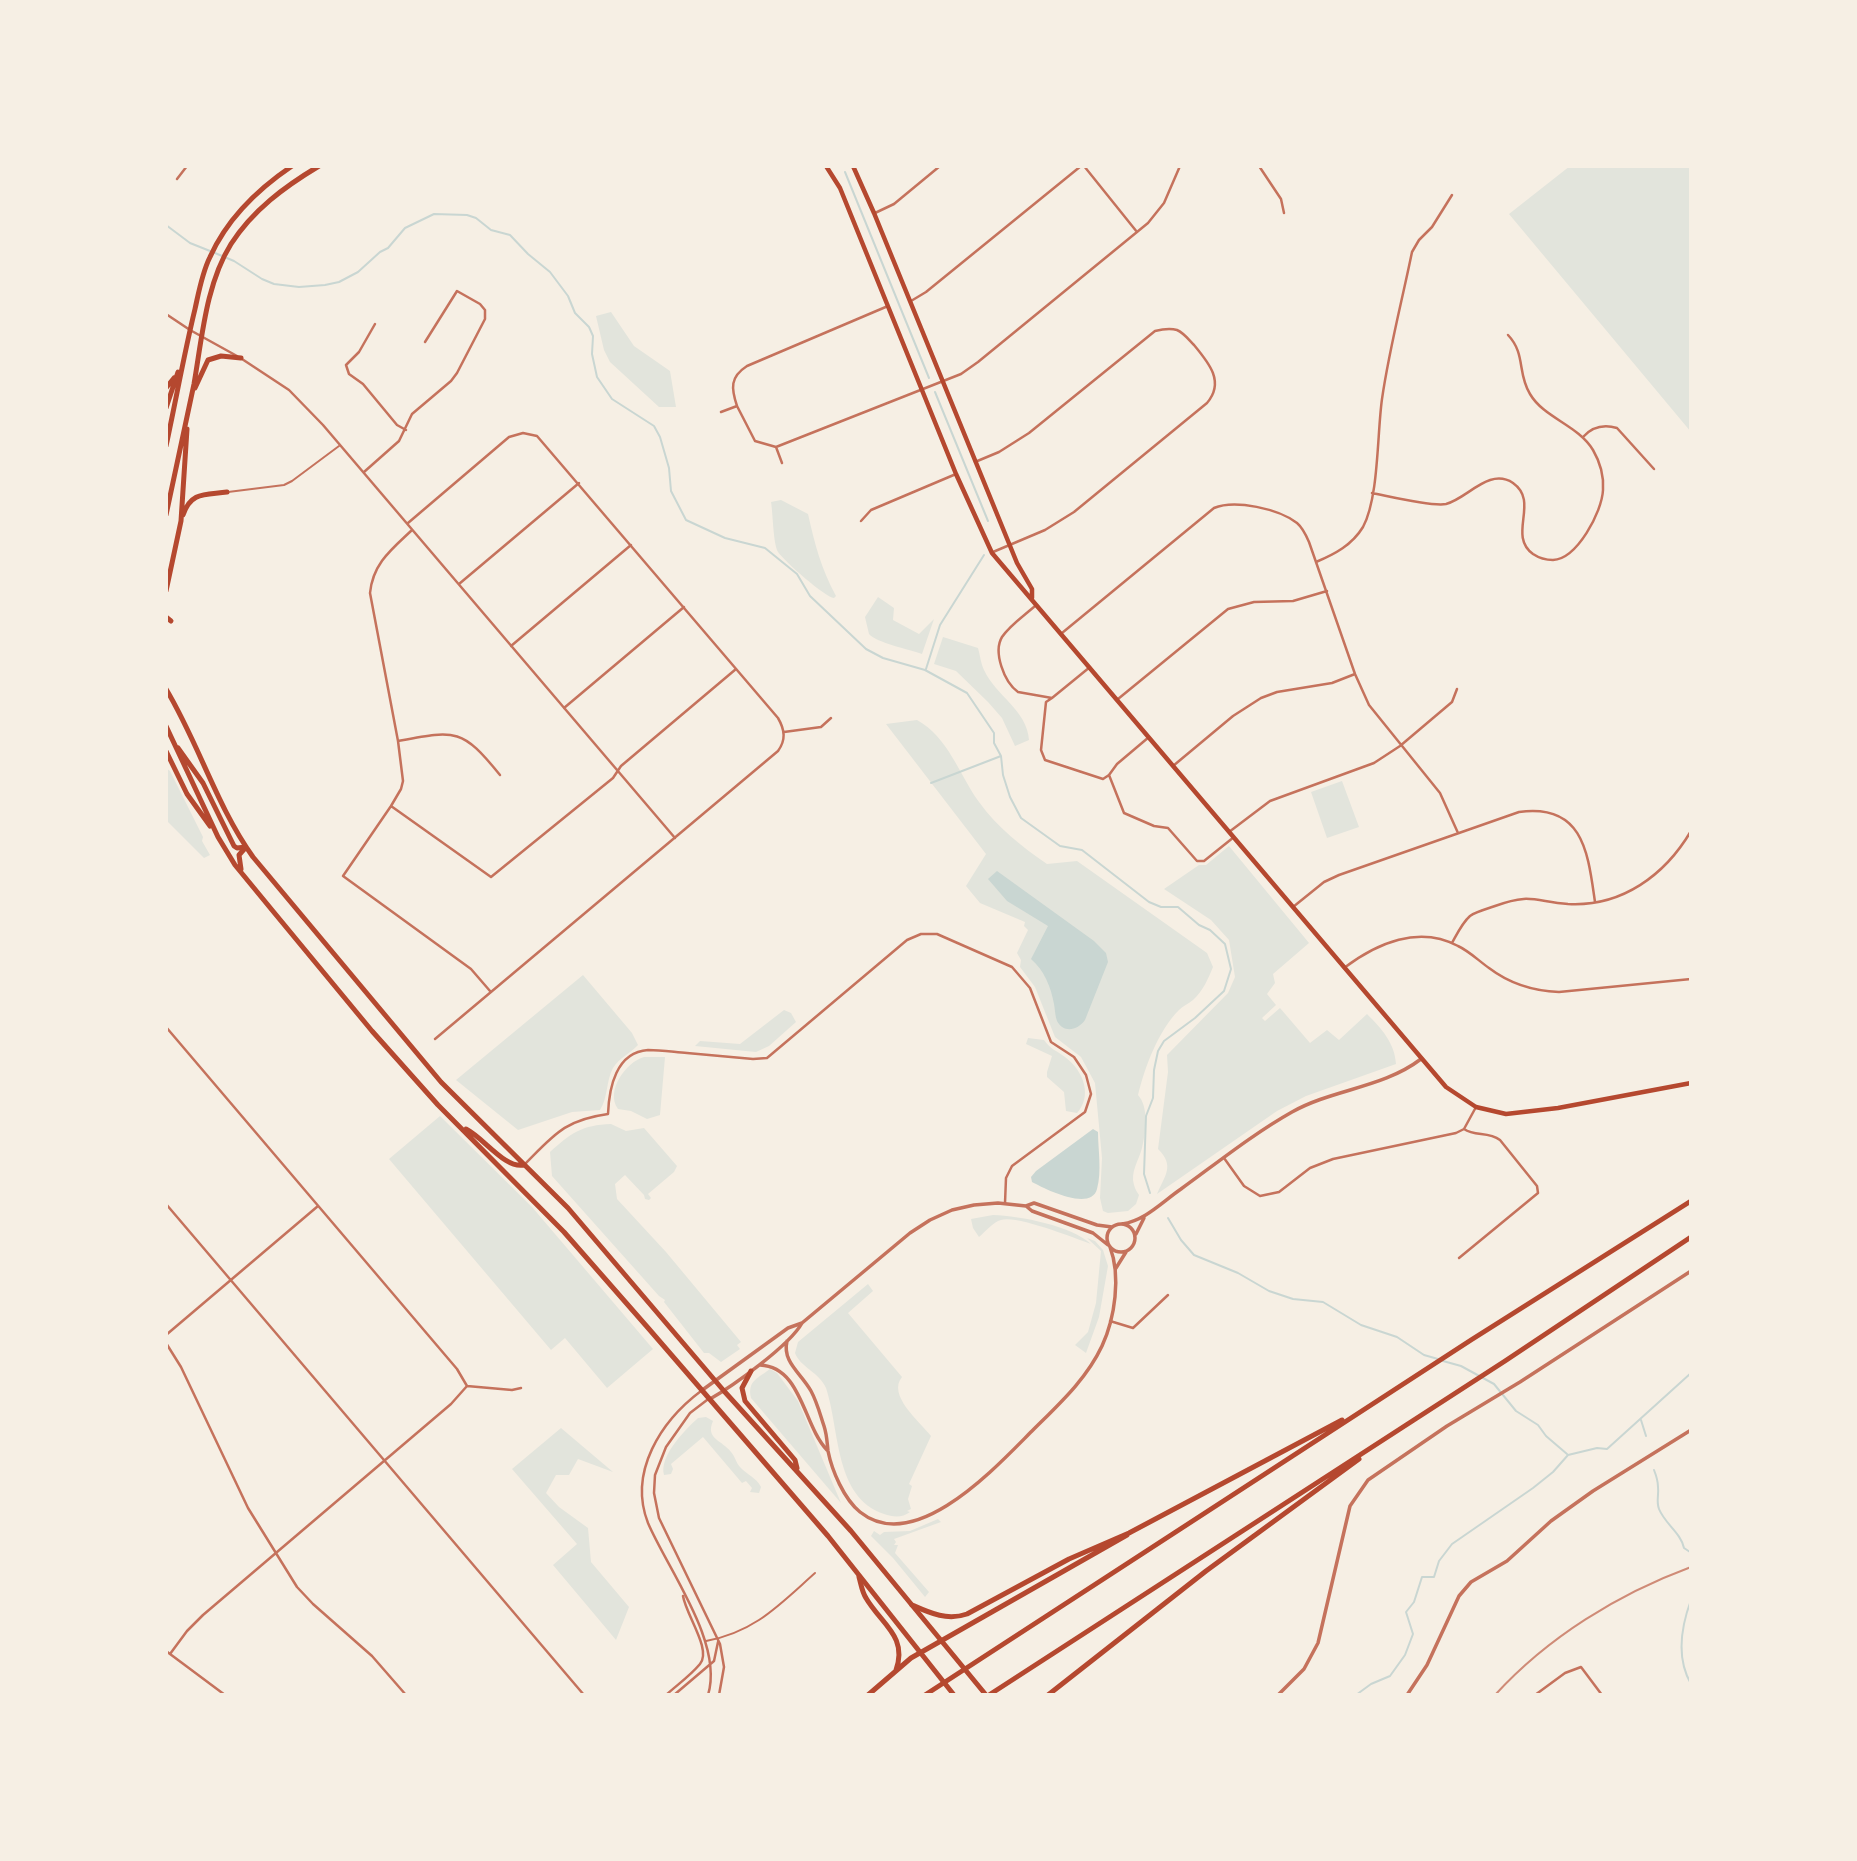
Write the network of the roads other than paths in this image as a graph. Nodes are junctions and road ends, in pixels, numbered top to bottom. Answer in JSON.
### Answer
{"nodes":[{"id":1,"x":187,"y":166,"type":"edge"},
{"id":2,"x":292,"y":166,"type":"edge"},
{"id":3,"x":318,"y":166,"type":"edge"},
{"id":4,"x":826,"y":166,"type":"edge"},
{"id":5,"x":853,"y":166,"type":"edge"},
{"id":6,"x":940,"y":166,"type":"edge"},
{"id":7,"x":1082,"y":166,"type":"edge"},
{"id":8,"x":1180,"y":166,"type":"edge"},
{"id":9,"x":1259,"y":166,"type":"edge"},
{"id":10,"x":177,"y":179,"type":"dead end"},
{"id":11,"x":1452,"y":195,"type":"dead end"},
{"id":12,"x":874,"y":213,"type":"junction"},
{"id":13,"x":1284,"y":214,"type":"dead end"},
{"id":14,"x":1137,"y":232,"type":"junction"},
{"id":15,"x":910,"y":301,"type":"junction"},
{"id":16,"x":888,"y":306,"type":"junction"},
{"id":17,"x":166,"y":314,"type":"edge"},
{"id":18,"x":375,"y":324,"type":"dead end"},
{"id":19,"x":190,"y":330,"type":"junction"},
{"id":20,"x":1508,"y":335,"type":"dead end"},
{"id":21,"x":203,"y":336,"type":"junction"},
{"id":22,"x":425,"y":342,"type":"dead end"},
{"id":23,"x":184,"y":356,"type":"junction"},
{"id":24,"x":241,"y":358,"type":"junction"},
{"id":25,"x":180,"y":366,"type":"junction"},
{"id":26,"x":943,"y":382,"type":"junction"},
{"id":27,"x":166,"y":387,"type":"edge"},
{"id":28,"x":922,"y":389,"type":"junction"},
{"id":29,"x":189,"y":404,"type":"junction"},
{"id":30,"x":737,"y":406,"type":"junction"},
{"id":31,"x":166,"y":408,"type":"edge"},
{"id":32,"x":188,"y":412,"type":"junction"},
{"id":33,"x":721,"y":412,"type":"dead end"},
{"id":34,"x":406,"y":430,"type":"junction"},
{"id":35,"x":1583,"y":437,"type":"junction"},
{"id":36,"x":340,"y":445,"type":"junction"},
{"id":37,"x":166,"y":446,"type":"edge"},
{"id":38,"x":776,"y":447,"type":"junction"},
{"id":39,"x":975,"y":462,"type":"junction"},
{"id":40,"x":782,"y":463,"type":"dead end"},
{"id":41,"x":1654,"y":469,"type":"dead end"},
{"id":42,"x":364,"y":472,"type":"junction"},
{"id":43,"x":956,"y":474,"type":"junction"},
{"id":44,"x":579,"y":483,"type":"junction"},
{"id":45,"x":227,"y":492,"type":"joint"},
{"id":46,"x":1372,"y":494,"type":"junction"},
{"id":47,"x":166,"y":515,"type":"edge"},
{"id":48,"x":181,"y":521,"type":"junction"},
{"id":49,"x":861,"y":521,"type":"dead end"},
{"id":50,"x":408,"y":523,"type":"junction"},
{"id":51,"x":413,"y":529,"type":"junction"},
{"id":52,"x":631,"y":545,"type":"junction"},
{"id":53,"x":1010,"y":545,"type":"junction"},
{"id":54,"x":992,"y":553,"type":"junction"},
{"id":55,"x":1316,"y":562,"type":"junction"},
{"id":56,"x":459,"y":584,"type":"junction"},
{"id":57,"x":166,"y":591,"type":"edge"},
{"id":58,"x":1327,"y":591,"type":"junction"},
{"id":59,"x":1032,"y":598,"type":"junction"},
{"id":60,"x":1038,"y":604,"type":"junction"},
{"id":61,"x":684,"y":607,"type":"junction"},
{"id":62,"x":1062,"y":633,"type":"junction"},
{"id":63,"x":511,"y":646,"type":"junction"},
{"id":64,"x":1090,"y":667,"type":"junction"},
{"id":65,"x":736,"y":669,"type":"junction"},
{"id":66,"x":1355,"y":674,"type":"junction"},
{"id":67,"x":166,"y":689,"type":"edge"},
{"id":68,"x":1457,"y":689,"type":"dead end"},
{"id":69,"x":1052,"y":698,"type":"junction"},
{"id":70,"x":1118,"y":699,"type":"junction"},
{"id":71,"x":564,"y":708,"type":"junction"},
{"id":72,"x":831,"y":718,"type":"dead end"},
{"id":73,"x":166,"y":726,"type":"edge"},
{"id":74,"x":784,"y":732,"type":"junction"},
{"id":75,"x":1149,"y":737,"type":"junction"},
{"id":76,"x":398,"y":741,"type":"junction"},
{"id":77,"x":174,"y":743,"type":"junction"},
{"id":78,"x":1400,"y":746,"type":"junction"},
{"id":79,"x":166,"y":751,"type":"edge"},
{"id":80,"x":1173,"y":766,"type":"junction"},
{"id":81,"x":617,"y":771,"type":"junction"},
{"id":82,"x":500,"y":775,"type":"dead end"},
{"id":83,"x":1109,"y":775,"type":"junction"},
{"id":84,"x":391,"y":806,"type":"junction"},
{"id":85,"x":1691,"y":831,"type":"edge"},
{"id":86,"x":1229,"y":832,"type":"junction"},
{"id":87,"x":1458,"y":833,"type":"junction"},
{"id":88,"x":218,"y":837,"type":"junction"},
{"id":89,"x":1234,"y":837,"type":"junction"},
{"id":90,"x":675,"y":838,"type":"junction"},
{"id":91,"x":246,"y":847,"type":"junction"},
{"id":92,"x":242,"y":873,"type":"junction"},
{"id":93,"x":1595,"y":902,"type":"junction"},
{"id":94,"x":1293,"y":907,"type":"junction"},
{"id":95,"x":1452,"y":943,"type":"junction"},
{"id":96,"x":1344,"y":968,"type":"junction"},
{"id":97,"x":1691,"y":979,"type":"edge"},
{"id":98,"x":490,"y":991,"type":"junction"},
{"id":99,"x":166,"y":1027,"type":"edge"},
{"id":100,"x":435,"y":1039,"type":"dead end"},
{"id":101,"x":1421,"y":1059,"type":"junction"},
{"id":102,"x":1691,"y":1083,"type":"edge"},
{"id":103,"x":1475,"y":1107,"type":"junction"},
{"id":104,"x":460,"y":1127,"type":"junction"},
{"id":105,"x":1464,"y":1129,"type":"junction"},
{"id":106,"x":1224,"y":1158,"type":"junction"},
{"id":107,"x":524,"y":1165,"type":"junction"},
{"id":108,"x":1691,"y":1201,"type":"edge"},
{"id":109,"x":1004,"y":1203,"type":"junction"},
{"id":110,"x":166,"y":1204,"type":"edge"},
{"id":111,"x":318,"y":1206,"type":"junction"},
{"id":112,"x":1026,"y":1206,"type":"junction"},
{"id":113,"x":1144,"y":1218,"type":"junction"},
{"id":114,"x":1122,"y":1224,"type":"junction"},
{"id":115,"x":1112,"y":1227,"type":"junction"},
{"id":116,"x":1135,"y":1236,"type":"junction"},
{"id":117,"x":1691,"y":1237,"type":"edge"},
{"id":118,"x":1109,"y":1246,"type":"junction"},
{"id":119,"x":1126,"y":1251,"type":"junction"},
{"id":120,"x":1460,"y":1258,"type":"dead end"},
{"id":121,"x":1116,"y":1268,"type":"junction"},
{"id":122,"x":1691,"y":1270,"type":"edge"},
{"id":123,"x":231,"y":1279,"type":"junction"},
{"id":124,"x":1168,"y":1295,"type":"dead end"},
{"id":125,"x":1110,"y":1321,"type":"junction"},
{"id":126,"x":802,"y":1323,"type":"junction"},
{"id":127,"x":166,"y":1335,"type":"edge"},
{"id":128,"x":787,"y":1340,"type":"junction"},
{"id":129,"x":166,"y":1343,"type":"edge"},
{"id":130,"x":758,"y":1364,"type":"junction"},
{"id":131,"x":751,"y":1371,"type":"junction"},
{"id":132,"x":716,"y":1381,"type":"junction"},
{"id":133,"x":467,"y":1386,"type":"junction"},
{"id":134,"x":521,"y":1388,"type":"dead end"},
{"id":135,"x":701,"y":1391,"type":"junction"},
{"id":136,"x":724,"y":1391,"type":"junction"},
{"id":137,"x":708,"y":1400,"type":"junction"},
{"id":138,"x":1360,"y":1411,"type":"junction"},
{"id":139,"x":1691,"y":1430,"type":"edge"},
{"id":140,"x":1386,"y":1438,"type":"junction"},
{"id":141,"x":828,"y":1451,"type":"junction"},
{"id":142,"x":384,"y":1459,"type":"junction"},
{"id":143,"x":798,"y":1471,"type":"junction"},
{"id":144,"x":1129,"y":1533,"type":"junction"},
{"id":145,"x":275,"y":1554,"type":"junction"},
{"id":146,"x":815,"y":1573,"type":"dead end"},
{"id":147,"x":859,"y":1577,"type":"junction"},
{"id":148,"x":683,"y":1593,"type":"junction"},
{"id":149,"x":912,"y":1605,"type":"junction"},
{"id":150,"x":718,"y":1640,"type":"junction"},
{"id":151,"x":706,"y":1641,"type":"junction"},
{"id":152,"x":941,"y":1641,"type":"junction"},
{"id":153,"x":166,"y":1651,"type":"edge"},
{"id":154,"x":920,"y":1653,"type":"junction"},
{"id":155,"x":170,"y":1654,"type":"junction"},
{"id":156,"x":711,"y":1664,"type":"junction"},
{"id":157,"x":896,"y":1671,"type":"junction"},
{"id":158,"x":225,"y":1695,"type":"edge"},
{"id":159,"x":406,"y":1695,"type":"edge"},
{"id":160,"x":584,"y":1695,"type":"edge"},
{"id":161,"x":666,"y":1695,"type":"edge"},
{"id":162,"x":674,"y":1695,"type":"edge"},
{"id":163,"x":708,"y":1695,"type":"edge"},
{"id":164,"x":719,"y":1695,"type":"edge"},
{"id":165,"x":868,"y":1695,"type":"edge"},
{"id":166,"x":925,"y":1695,"type":"edge"},
{"id":167,"x":954,"y":1695,"type":"edge"},
{"id":168,"x":987,"y":1695,"type":"edge"},
{"id":169,"x":1048,"y":1695,"type":"edge"},
{"id":170,"x":1278,"y":1695,"type":"edge"},
{"id":171,"x":1407,"y":1695,"type":"edge"},
{"id":172,"x":1535,"y":1695,"type":"edge"},
{"id":173,"x":1602,"y":1695,"type":"edge"}],
"edges":[{"from":1,"to":10,"type":"street"},
{"from":2,"to":19,"type":"highway"},
{"from":3,"to":21,"type":"highway"},
{"from":4,"to":16,"type":"main road"},
{"from":5,"to":12,"type":"main road"},
{"from":6,"to":12,"type":"street"},
{"from":7,"to":14,"type":"street"},
{"from":7,"to":15,"type":"street"},
{"from":8,"to":14,"type":"street"},
{"from":9,"to":13,"type":"street"},
{"from":11,"to":46,"type":"street"},
{"from":12,"to":15,"type":"main road"},
{"from":14,"to":26,"type":"street"},
{"from":15,"to":26,"type":"main road"},
{"from":16,"to":28,"type":"main road"},
{"from":16,"to":30,"type":"street"},
{"from":17,"to":19,"type":"street"},
{"from":18,"to":34,"type":"street"},
{"from":19,"to":21,"type":"street"},
{"from":19,"to":23,"type":"highway"},
{"from":20,"to":35,"type":"street"},
{"from":21,"to":24,"type":"street"},
{"from":21,"to":29,"type":"highway"},
{"from":22,"to":34,"type":"street"},
{"from":23,"to":25,"type":"highway"},
{"from":23,"to":37,"type":"highway"},
{"from":24,"to":29,"type":"highway"},
{"from":24,"to":36,"type":"street"},
{"from":25,"to":27,"type":"highway"},
{"from":25,"to":31,"type":"highway"},
{"from":26,"to":28,"type":"street"},
{"from":26,"to":39,"type":"main road"},
{"from":28,"to":38,"type":"street"},
{"from":28,"to":43,"type":"main road"},
{"from":29,"to":32,"type":"highway"},
{"from":30,"to":33,"type":"street"},
{"from":30,"to":38,"type":"street"},
{"from":32,"to":47,"type":"highway"},
{"from":32,"to":48,"type":"highway"},
{"from":34,"to":42,"type":"street"},
{"from":35,"to":41,"type":"street"},
{"from":35,"to":46,"type":"street"},
{"from":36,"to":42,"type":"street"},
{"from":36,"to":45,"type":"lane"},
{"from":38,"to":40,"type":"street"},
{"from":39,"to":53,"type":"main road"},
{"from":39,"to":53,"type":"street"},
{"from":42,"to":50,"type":"street"},
{"from":43,"to":49,"type":"street"},
{"from":43,"to":54,"type":"main road"},
{"from":44,"to":50,"type":"street"},
{"from":44,"to":52,"type":"street"},
{"from":44,"to":56,"type":"street"},
{"from":45,"to":48,"type":"highway"},
{"from":46,"to":55,"type":"street"},
{"from":48,"to":57,"type":"highway"},
{"from":50,"to":51,"type":"street"},
{"from":51,"to":56,"type":"street"},
{"from":51,"to":76,"type":"street"},
{"from":52,"to":61,"type":"street"},
{"from":52,"to":63,"type":"street"},
{"from":53,"to":54,"type":"street"},
{"from":53,"to":59,"type":"main road"},
{"from":54,"to":59,"type":"main road"},
{"from":55,"to":58,"type":"street"},
{"from":55,"to":62,"type":"street"},
{"from":56,"to":63,"type":"street"},
{"from":58,"to":66,"type":"street"},
{"from":58,"to":70,"type":"street"},
{"from":59,"to":60,"type":"main road"},
{"from":60,"to":62,"type":"main road"},
{"from":60,"to":69,"type":"street"},
{"from":61,"to":65,"type":"street"},
{"from":61,"to":71,"type":"street"},
{"from":62,"to":64,"type":"main road"},
{"from":63,"to":71,"type":"street"},
{"from":64,"to":69,"type":"street"},
{"from":64,"to":70,"type":"main road"},
{"from":65,"to":74,"type":"street"},
{"from":65,"to":81,"type":"street"},
{"from":66,"to":78,"type":"street"},
{"from":66,"to":80,"type":"street"},
{"from":67,"to":91,"type":"highway"},
{"from":68,"to":78,"type":"street"},
{"from":69,"to":83,"type":"street"},
{"from":70,"to":75,"type":"main road"},
{"from":71,"to":81,"type":"street"},
{"from":72,"to":74,"type":"street"},
{"from":73,"to":77,"type":"highway"},
{"from":74,"to":90,"type":"street"},
{"from":75,"to":80,"type":"main road"},
{"from":75,"to":83,"type":"street"},
{"from":76,"to":82,"type":"street"},
{"from":76,"to":84,"type":"street"},
{"from":77,"to":88,"type":"highway"},
{"from":77,"to":91,"type":"highway"},
{"from":78,"to":86,"type":"street"},
{"from":78,"to":87,"type":"street"},
{"from":79,"to":88,"type":"highway"},
{"from":80,"to":86,"type":"main road"},
{"from":81,"to":84,"type":"street"},
{"from":81,"to":90,"type":"street"},
{"from":83,"to":89,"type":"street"},
{"from":84,"to":98,"type":"street"},
{"from":85,"to":93,"type":"street"},
{"from":86,"to":89,"type":"main road"},
{"from":87,"to":93,"type":"street"},
{"from":87,"to":94,"type":"street"},
{"from":88,"to":92,"type":"highway"},
{"from":89,"to":94,"type":"main road"},
{"from":90,"to":98,"type":"street"},
{"from":91,"to":92,"type":"highway"},
{"from":91,"to":107,"type":"highway"},
{"from":92,"to":104,"type":"highway"},
{"from":93,"to":95,"type":"street"},
{"from":94,"to":96,"type":"main road"},
{"from":95,"to":96,"type":"street"},
{"from":95,"to":97,"type":"street"},
{"from":96,"to":101,"type":"main road"},
{"from":98,"to":100,"type":"street"},
{"from":99,"to":111,"type":"street"},
{"from":101,"to":103,"type":"main road"},
{"from":101,"to":106,"type":"street"},
{"from":102,"to":103,"type":"main road"},
{"from":103,"to":105,"type":"street"},
{"from":104,"to":107,"type":"highway"},
{"from":104,"to":135,"type":"highway"},
{"from":105,"to":106,"type":"street"},
{"from":105,"to":120,"type":"street"},
{"from":106,"to":113,"type":"street"},
{"from":107,"to":109,"type":"street"},
{"from":107,"to":132,"type":"highway"},
{"from":108,"to":138,"type":"highway"},
{"from":109,"to":112,"type":"street"},
{"from":109,"to":126,"type":"street"},
{"from":110,"to":123,"type":"street"},
{"from":111,"to":123,"type":"street"},
{"from":111,"to":133,"type":"street"},
{"from":112,"to":115,"type":"street"},
{"from":112,"to":118,"type":"street"},
{"from":113,"to":114,"type":"street"},
{"from":113,"to":116,"type":"street"},
{"from":114,"to":115,"type":"street"},
{"from":114,"to":116,"type":"street"},
{"from":115,"to":118,"type":"street"},
{"from":116,"to":119,"type":"street"},
{"from":117,"to":140,"type":"highway"},
{"from":118,"to":119,"type":"street"},
{"from":118,"to":121,"type":"street"},
{"from":119,"to":121,"type":"street"},
{"from":121,"to":125,"type":"street"},
{"from":122,"to":170,"type":"street"},
{"from":123,"to":127,"type":"street"},
{"from":123,"to":142,"type":"street"},
{"from":124,"to":125,"type":"street"},
{"from":125,"to":141,"type":"street"},
{"from":126,"to":128,"type":"street"},
{"from":126,"to":132,"type":"street"},
{"from":128,"to":130,"type":"street"},
{"from":128,"to":141,"type":"street"},
{"from":129,"to":145,"type":"street"},
{"from":130,"to":131,"type":"street"},
{"from":130,"to":141,"type":"street"},
{"from":131,"to":136,"type":"street"},
{"from":131,"to":143,"type":"highway"},
{"from":132,"to":135,"type":"street"},
{"from":132,"to":136,"type":"highway"},
{"from":133,"to":134,"type":"street"},
{"from":133,"to":142,"type":"street"},
{"from":135,"to":137,"type":"highway"},
{"from":135,"to":148,"type":"street"},
{"from":136,"to":137,"type":"street"},
{"from":136,"to":143,"type":"highway"},
{"from":137,"to":147,"type":"highway"},
{"from":137,"to":150,"type":"street"},
{"from":138,"to":144,"type":"highway"},
{"from":138,"to":166,"type":"highway"},
{"from":139,"to":171,"type":"street"},
{"from":140,"to":168,"type":"highway"},
{"from":140,"to":169,"type":"highway"},
{"from":142,"to":145,"type":"street"},
{"from":142,"to":160,"type":"street"},
{"from":143,"to":149,"type":"highway"},
{"from":144,"to":149,"type":"highway"},
{"from":144,"to":152,"type":"highway"},
{"from":145,"to":155,"type":"street"},
{"from":145,"to":159,"type":"street"},
{"from":146,"to":150,"type":"lane"},
{"from":147,"to":154,"type":"highway"},
{"from":147,"to":157,"type":"highway"},
{"from":148,"to":151,"type":"street"},
{"from":148,"to":161,"type":"street"},
{"from":149,"to":152,"type":"highway"},
{"from":150,"to":151,"type":"lane"},
{"from":150,"to":156,"type":"street"},
{"from":150,"to":164,"type":"street"},
{"from":151,"to":156,"type":"street"},
{"from":152,"to":154,"type":"highway"},
{"from":152,"to":168,"type":"highway"},
{"from":153,"to":155,"type":"street"},
{"from":154,"to":157,"type":"highway"},
{"from":154,"to":167,"type":"highway"},
{"from":155,"to":158,"type":"street"},
{"from":156,"to":162,"type":"street"},
{"from":156,"to":163,"type":"street"},
{"from":157,"to":165,"type":"highway"},
{"from":172,"to":173,"type":"street"}]}
